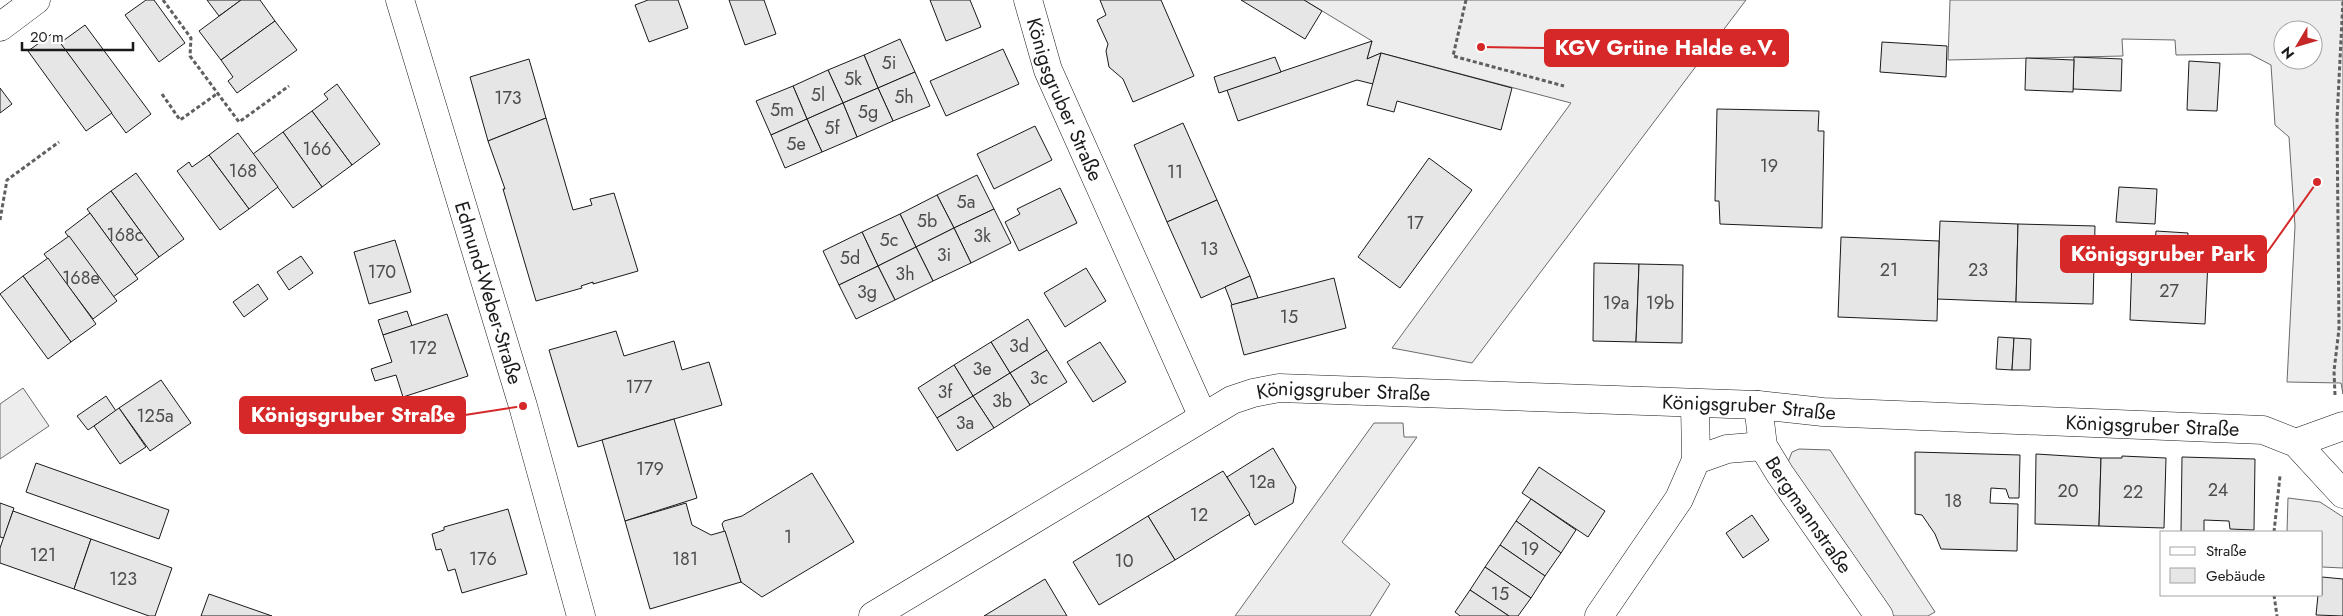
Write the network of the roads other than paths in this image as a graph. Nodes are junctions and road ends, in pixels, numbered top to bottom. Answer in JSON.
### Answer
{"nodes":[{"id":1,"x":36,"y":0,"type":"edge"},
{"id":2,"x":400,"y":0,"type":"edge"},
{"id":3,"x":1028,"y":0,"type":"edge"},
{"id":4,"x":0,"y":27,"type":"edge"},
{"id":5,"x":1695,"y":404,"type":"junction"},
{"id":6,"x":1758,"y":406,"type":"junction"},
{"id":7,"x":1203,"y":416,"type":"junction"},
{"id":8,"x":2340,"y":427,"type":"edge"},
{"id":9,"x":2290,"y":440,"type":"junction"},
{"id":10,"x":1763,"y":446,"type":"junction"},
{"id":11,"x":1696,"y":460,"type":"junction"},
{"id":12,"x":2343,"y":494,"type":"edge"},
{"id":13,"x":581,"y":616,"type":"edge"},
{"id":14,"x":873,"y":616,"type":"edge"},
{"id":15,"x":1599,"y":616,"type":"edge"},
{"id":16,"x":1879,"y":616,"type":"edge"}],
"edges":[{"from":1,"to":4,"type":"street"},
{"from":2,"to":13,"type":"street","name":"Edmund-Weber-Straße"},
{"from":3,"to":7,"type":"street","name":"Königsgruber Straße"},
{"from":5,"to":6,"type":"street","name":"Königsgruber Straße"},
{"from":5,"to":7,"type":"street","name":"Königsgruber Straße"},
{"from":5,"to":11,"type":"street"},
{"from":6,"to":9,"type":"street","name":"Königsgruber Straße"},
{"from":6,"to":10,"type":"street","name":"Bergmannstraße"},
{"from":7,"to":14,"type":"street","name":"Königsgruber Straße"},
{"from":8,"to":9,"type":"street"},
{"from":9,"to":12,"type":"street","name":"Königsgruber Straße"},
{"from":10,"to":11,"type":"street"},
{"from":10,"to":16,"type":"street","name":"Bergmannstraße"},
{"from":11,"to":15,"type":"street"}]}
